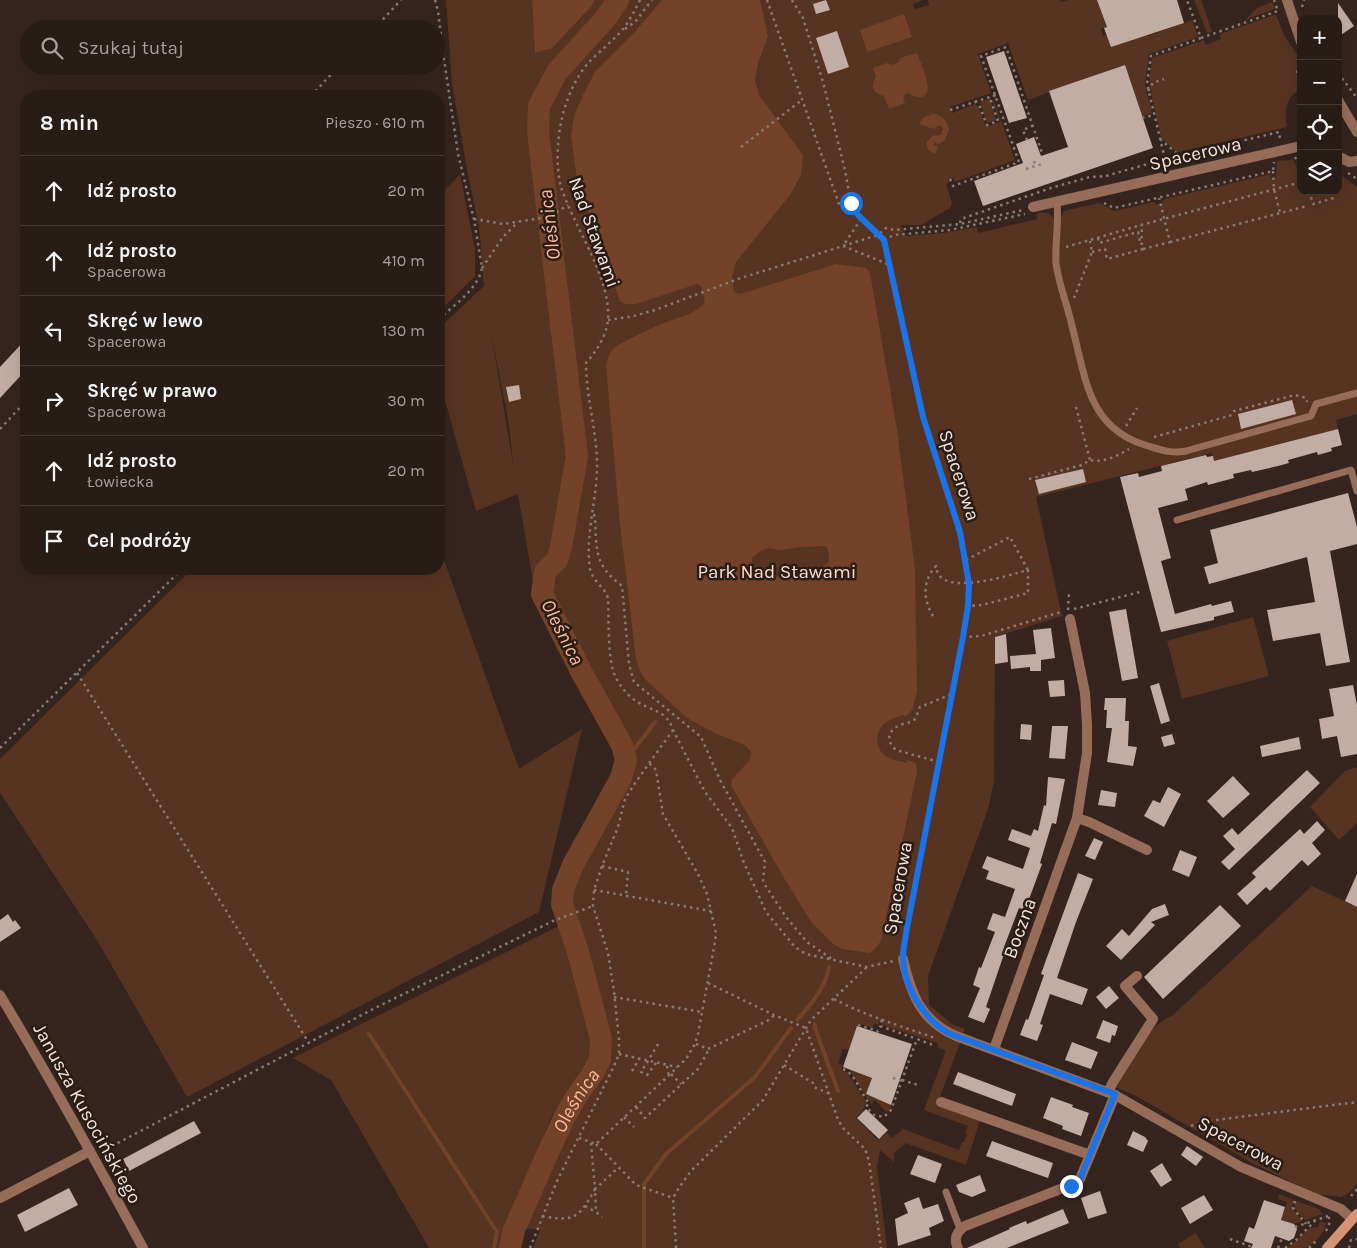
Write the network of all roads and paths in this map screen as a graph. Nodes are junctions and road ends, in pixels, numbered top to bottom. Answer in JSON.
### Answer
{"nodes":[{"id":1,"x":401,"y":0,"type":"edge"},
{"id":2,"x":435,"y":0,"type":"edge"},
{"id":3,"x":640,"y":0,"type":"edge"},
{"id":4,"x":652,"y":0,"type":"edge"},
{"id":5,"x":767,"y":0,"type":"edge"},
{"id":6,"x":792,"y":0,"type":"edge"},
{"id":7,"x":1188,"y":0,"type":"edge"},
{"id":8,"x":1274,"y":0,"type":"edge"},
{"id":9,"x":1287,"y":0,"type":"edge"},
{"id":10,"x":382,"y":20,"type":"edge"},
{"id":11,"x":439,"y":20,"type":"edge"},
{"id":12,"x":1297,"y":30,"type":"edge"},
{"id":13,"x":622,"y":31,"type":"junction"},
{"id":14,"x":1201,"y":38,"type":"junction"},
{"id":15,"x":445,"y":66,"type":"edge"},
{"id":16,"x":331,"y":75,"type":"edge"},
{"id":17,"x":1164,"y":79,"type":"dead end"},
{"id":18,"x":1342,"y":79,"type":"edge"},
{"id":19,"x":317,"y":90,"type":"edge"},
{"id":20,"x":1148,"y":90,"type":"junction"},
{"id":21,"x":997,"y":94,"type":"junction"},
{"id":22,"x":1357,"y":98,"type":"edge"},
{"id":23,"x":802,"y":100,"type":"junction"},
{"id":24,"x":975,"y":101,"type":"junction"},
{"id":25,"x":1341,"y":105,"type":"edge"},
{"id":26,"x":950,"y":110,"type":"dead end"},
{"id":27,"x":1154,"y":115,"type":"junction"},
{"id":28,"x":1142,"y":118,"type":"dead end"},
{"id":29,"x":1033,"y":126,"type":"junction"},
{"id":30,"x":1357,"y":132,"type":"edge"},
{"id":31,"x":1160,"y":138,"type":"junction"},
{"id":32,"x":1027,"y":140,"type":"dead end"},
{"id":33,"x":741,"y":147,"type":"dead end"},
{"id":34,"x":1297,"y":148,"type":"edge"},
{"id":35,"x":1284,"y":154,"type":"junction"},
{"id":36,"x":1043,"y":156,"type":"dead end"},
{"id":37,"x":1180,"y":156,"type":"junction"},
{"id":38,"x":1342,"y":158,"type":"edge"},
{"id":39,"x":1165,"y":159,"type":"junction"},
{"id":40,"x":1034,"y":161,"type":"dead end"},
{"id":41,"x":1357,"y":161,"type":"edge"},
{"id":42,"x":1297,"y":162,"type":"edge"},
{"id":43,"x":1042,"y":164,"type":"dead end"},
{"id":44,"x":1036,"y":166,"type":"junction"},
{"id":45,"x":1026,"y":169,"type":"dead end"},
{"id":46,"x":1273,"y":171,"type":"junction"},
{"id":47,"x":950,"y":179,"type":"dead end"},
{"id":48,"x":1052,"y":182,"type":"dead end"},
{"id":49,"x":1297,"y":183,"type":"edge"},
{"id":50,"x":1054,"y":187,"type":"junction"},
{"id":51,"x":1274,"y":189,"type":"junction"},
{"id":52,"x":1029,"y":190,"type":"dead end"},
{"id":53,"x":1114,"y":190,"type":"junction"},
{"id":54,"x":1030,"y":194,"type":"junction"},
{"id":55,"x":1311,"y":195,"type":"edge"},
{"id":56,"x":1159,"y":198,"type":"junction"},
{"id":57,"x":1334,"y":198,"type":"dead end"},
{"id":58,"x":1057,"y":202,"type":"junction"},
{"id":59,"x":568,"y":205,"type":"junction"},
{"id":60,"x":1307,"y":206,"type":"dead end"},
{"id":61,"x":1029,"y":211,"type":"junction"},
{"id":62,"x":1280,"y":213,"type":"junction"},
{"id":63,"x":858,"y":215,"type":"junction"},
{"id":64,"x":861,"y":218,"type":"junction"},
{"id":65,"x":474,"y":219,"type":"junction"},
{"id":66,"x":1164,"y":219,"type":"junction"},
{"id":67,"x":520,"y":221,"type":"junction"},
{"id":68,"x":960,"y":224,"type":"junction"},
{"id":69,"x":1141,"y":225,"type":"junction"},
{"id":70,"x":878,"y":235,"type":"junction"},
{"id":71,"x":1098,"y":238,"type":"junction"},
{"id":72,"x":884,"y":240,"type":"junction"},
{"id":73,"x":1090,"y":241,"type":"junction"},
{"id":74,"x":1140,"y":241,"type":"junction"},
{"id":75,"x":1170,"y":242,"type":"junction"},
{"id":76,"x":843,"y":246,"type":"junction"},
{"id":77,"x":1147,"y":248,"type":"junction"},
{"id":78,"x":1143,"y":249,"type":"junction"},
{"id":79,"x":1057,"y":250,"type":"junction"},
{"id":80,"x":1092,"y":252,"type":"junction"},
{"id":81,"x":1148,"y":252,"type":"dead end"},
{"id":82,"x":890,"y":265,"type":"junction"},
{"id":83,"x":482,"y":268,"type":"junction"},
{"id":84,"x":1068,"y":311,"type":"junction"},
{"id":85,"x":445,"y":313,"type":"edge"},
{"id":86,"x":608,"y":320,"type":"junction"},
{"id":87,"x":1357,"y":393,"type":"edge"},
{"id":88,"x":1076,"y":406,"type":"dead end"},
{"id":89,"x":20,"y":407,"type":"edge"},
{"id":90,"x":1137,"y":408,"type":"dead end"},
{"id":91,"x":1311,"y":416,"type":"junction"},
{"id":92,"x":0,"y":429,"type":"edge"},
{"id":93,"x":1121,"y":435,"type":"junction"},
{"id":94,"x":1138,"y":443,"type":"junction"},
{"id":95,"x":1090,"y":460,"type":"junction"},
{"id":96,"x":1029,"y":479,"type":"dead end"},
{"id":97,"x":1357,"y":491,"type":"edge"},
{"id":98,"x":593,"y":512,"type":"junction"},
{"id":99,"x":1177,"y":520,"type":"dead end"},
{"id":100,"x":966,"y":560,"type":"junction"},
{"id":101,"x":1028,"y":570,"type":"junction"},
{"id":102,"x":176,"y":575,"type":"edge"},
{"id":103,"x":969,"y":584,"type":"junction"},
{"id":104,"x":1069,"y":591,"type":"dead end"},
{"id":105,"x":1140,"y":592,"type":"dead end"},
{"id":106,"x":968,"y":606,"type":"junction"},
{"id":107,"x":1069,"y":614,"type":"junction"},
{"id":108,"x":933,"y":616,"type":"dead end"},
{"id":109,"x":963,"y":637,"type":"junction"},
{"id":110,"x":77,"y":673,"type":"junction"},
{"id":111,"x":952,"y":694,"type":"junction"},
{"id":112,"x":673,"y":730,"type":"junction"},
{"id":113,"x":0,"y":748,"type":"edge"},
{"id":114,"x":939,"y":762,"type":"junction"},
{"id":115,"x":649,"y":764,"type":"junction"},
{"id":116,"x":1077,"y":818,"type":"junction"},
{"id":117,"x":1147,"y":850,"type":"dead end"},
{"id":118,"x":602,"y":866,"type":"junction"},
{"id":119,"x":594,"y":890,"type":"junction"},
{"id":120,"x":626,"y":896,"type":"junction"},
{"id":121,"x":593,"y":906,"type":"junction"},
{"id":122,"x":711,"y":911,"type":"junction"},
{"id":123,"x":903,"y":959,"type":"junction"},
{"id":124,"x":833,"y":960,"type":"junction"},
{"id":125,"x":867,"y":967,"type":"junction"},
{"id":126,"x":1137,"y":976,"type":"dead end"},
{"id":127,"x":708,"y":983,"type":"junction"},
{"id":128,"x":0,"y":995,"type":"edge"},
{"id":129,"x":614,"y":997,"type":"junction"},
{"id":130,"x":834,"y":998,"type":"junction"},
{"id":131,"x":702,"y":1012,"type":"junction"},
{"id":132,"x":774,"y":1015,"type":"junction"},
{"id":133,"x":882,"y":1020,"type":"junction"},
{"id":134,"x":858,"y":1025,"type":"dead end"},
{"id":135,"x":880,"y":1026,"type":"junction"},
{"id":136,"x":806,"y":1028,"type":"junction"},
{"id":137,"x":917,"y":1040,"type":"junction"},
{"id":138,"x":660,"y":1041,"type":"dead end"},
{"id":139,"x":942,"y":1041,"type":"dead end"},
{"id":140,"x":308,"y":1043,"type":"junction"},
{"id":141,"x":695,"y":1044,"type":"junction"},
{"id":142,"x":933,"y":1045,"type":"dead end"},
{"id":143,"x":708,"y":1049,"type":"junction"},
{"id":144,"x":994,"y":1049,"type":"junction"},
{"id":145,"x":618,"y":1054,"type":"junction"},
{"id":146,"x":639,"y":1059,"type":"junction"},
{"id":147,"x":647,"y":1061,"type":"junction"},
{"id":148,"x":656,"y":1063,"type":"junction"},
{"id":149,"x":784,"y":1065,"type":"junction"},
{"id":150,"x":667,"y":1066,"type":"junction"},
{"id":151,"x":677,"y":1067,"type":"junction"},
{"id":152,"x":843,"y":1069,"type":"dead end"},
{"id":153,"x":632,"y":1071,"type":"dead end"},
{"id":154,"x":670,"y":1075,"type":"junction"},
{"id":155,"x":893,"y":1078,"type":"dead end"},
{"id":156,"x":902,"y":1080,"type":"junction"},
{"id":157,"x":681,"y":1084,"type":"junction"},
{"id":158,"x":918,"y":1085,"type":"dead end"},
{"id":159,"x":1111,"y":1093,"type":"junction"},
{"id":160,"x":829,"y":1094,"type":"junction"},
{"id":161,"x":942,"y":1102,"type":"dead end"},
{"id":162,"x":1357,"y":1102,"type":"edge"},
{"id":163,"x":635,"y":1107,"type":"junction"},
{"id":164,"x":624,"y":1117,"type":"junction"},
{"id":165,"x":634,"y":1128,"type":"dead end"},
{"id":166,"x":1179,"y":1130,"type":"junction"},
{"id":167,"x":579,"y":1138,"type":"junction"},
{"id":168,"x":591,"y":1143,"type":"junction"},
{"id":169,"x":596,"y":1144,"type":"junction"},
{"id":170,"x":90,"y":1150,"type":"junction"},
{"id":171,"x":1090,"y":1155,"type":"junction"},
{"id":172,"x":96,"y":1161,"type":"junction"},
{"id":173,"x":618,"y":1168,"type":"junction"},
{"id":174,"x":595,"y":1189,"type":"junction"},
{"id":175,"x":1357,"y":1189,"type":"edge"},
{"id":176,"x":946,"y":1192,"type":"dead end"},
{"id":177,"x":1352,"y":1196,"type":"dead end"},
{"id":178,"x":0,"y":1198,"type":"edge"},
{"id":179,"x":673,"y":1198,"type":"junction"},
{"id":180,"x":1296,"y":1198,"type":"dead end"},
{"id":181,"x":585,"y":1206,"type":"junction"},
{"id":182,"x":596,"y":1212,"type":"junction"},
{"id":183,"x":542,"y":1216,"type":"junction"},
{"id":184,"x":1355,"y":1216,"type":"edge"},
{"id":185,"x":602,"y":1217,"type":"dead end"},
{"id":186,"x":1314,"y":1221,"type":"junction"},
{"id":187,"x":1306,"y":1224,"type":"junction"},
{"id":188,"x":1295,"y":1227,"type":"dead end"},
{"id":189,"x":960,"y":1229,"type":"junction"},
{"id":190,"x":1282,"y":1238,"type":"dead end"},
{"id":191,"x":1230,"y":1239,"type":"dead end"},
{"id":192,"x":1357,"y":1239,"type":"edge"},
{"id":193,"x":1252,"y":1247,"type":"edge"},
{"id":194,"x":143,"y":1248,"type":"edge"},
{"id":195,"x":530,"y":1248,"type":"edge"},
{"id":196,"x":676,"y":1248,"type":"edge"},
{"id":197,"x":881,"y":1248,"type":"edge"},
{"id":198,"x":958,"y":1248,"type":"edge"},
{"id":199,"x":1278,"y":1248,"type":"edge"},
{"id":200,"x":1285,"y":1248,"type":"edge"},
{"id":201,"x":1309,"y":1248,"type":"edge"},
{"id":202,"x":1327,"y":1248,"type":"edge"},
{"id":203,"x":1349,"y":1248,"type":"edge"}],
"edges":[{"from":1,"to":10,"type":"path"},
{"from":2,"to":11,"type":"path"},
{"from":3,"to":13,"type":"path","name":"Nad Stawami"},
{"from":4,"to":13,"type":"path"},
{"from":5,"to":23,"type":"path"},
{"from":6,"to":63,"type":"path"},
{"from":7,"to":14,"type":"path"},
{"from":8,"to":14,"type":"path"},
{"from":9,"to":12,"type":"street"},
{"from":13,"to":59,"type":"path","name":"Nad Stawami"},
{"from":14,"to":20,"type":"path"},
{"from":15,"to":65,"type":"path"},
{"from":16,"to":19,"type":"path"},
{"from":17,"to":20,"type":"path"},
{"from":18,"to":22,"type":"path"},
{"from":20,"to":27,"type":"path"},
{"from":21,"to":24,"type":"path"},
{"from":21,"to":24,"type":"path"},
{"from":21,"to":29,"type":"path"},
{"from":21,"to":47,"type":"path"},
{"from":23,"to":33,"type":"path"},
{"from":23,"to":63,"type":"path"},
{"from":24,"to":26,"type":"path"},
{"from":25,"to":30,"type":"street"},
{"from":27,"to":28,"type":"path"},
{"from":27,"to":31,"type":"path"},
{"from":29,"to":32,"type":"path"},
{"from":29,"to":36,"type":"path"},
{"from":31,"to":37,"type":"path"},
{"from":31,"to":39,"type":"path"},
{"from":34,"to":35,"type":"street","name":"Spacerowa"},
{"from":35,"to":37,"type":"path"},
{"from":35,"to":42,"type":"path"},
{"from":35,"to":46,"type":"path"},
{"from":35,"to":53,"type":"street","name":"Spacerowa"},
{"from":37,"to":39,"type":"path"},
{"from":38,"to":41,"type":"street"},
{"from":39,"to":50,"type":"path"},
{"from":40,"to":44,"type":"path"},
{"from":43,"to":44,"type":"path"},
{"from":44,"to":45,"type":"path"},
{"from":46,"to":51,"type":"path"},
{"from":46,"to":56,"type":"path"},
{"from":48,"to":50,"type":"path"},
{"from":49,"to":51,"type":"path"},
{"from":50,"to":54,"type":"path"},
{"from":51,"to":62,"type":"path"},
{"from":51,"to":66,"type":"path"},
{"from":52,"to":54,"type":"path"},
{"from":53,"to":56,"type":"path"},
{"from":53,"to":58,"type":"street","name":"Spacerowa"},
{"from":54,"to":68,"type":"path"},
{"from":55,"to":57,"type":"path"},
{"from":56,"to":66,"type":"path"},
{"from":58,"to":61,"type":"street","name":"Spacerowa"},
{"from":58,"to":79,"type":"lane"},
{"from":59,"to":67,"type":"path"},
{"from":59,"to":86,"type":"path","name":"Nad Stawami"},
{"from":60,"to":62,"type":"path"},
{"from":61,"to":68,"type":"path"},
{"from":61,"to":72,"type":"path"},
{"from":62,"to":75,"type":"path"},
{"from":63,"to":64,"type":"path"},
{"from":64,"to":70,"type":"path"},
{"from":64,"to":76,"type":"path"},
{"from":65,"to":67,"type":"path"},
{"from":65,"to":83,"type":"path"},
{"from":66,"to":69,"type":"path"},
{"from":66,"to":75,"type":"path"},
{"from":67,"to":83,"type":"path"},
{"from":68,"to":70,"type":"path"},
{"from":69,"to":71,"type":"path"},
{"from":69,"to":74,"type":"path"},
{"from":70,"to":72,"type":"path"},
{"from":70,"to":76,"type":"path"},
{"from":71,"to":73,"type":"path"},
{"from":71,"to":74,"type":"path"},
{"from":72,"to":82,"type":"path","name":"Spacerowa"},
{"from":73,"to":79,"type":"path"},
{"from":73,"to":80,"type":"path"},
{"from":74,"to":78,"type":"path"},
{"from":75,"to":77,"type":"path"},
{"from":76,"to":82,"type":"path"},
{"from":76,"to":86,"type":"path"},
{"from":77,"to":78,"type":"path"},
{"from":77,"to":81,"type":"path"},
{"from":78,"to":80,"type":"path"},
{"from":79,"to":84,"type":"lane"},
{"from":80,"to":84,"type":"path"},
{"from":82,"to":100,"type":"path","name":"Spacerowa"},
{"from":83,"to":85,"type":"path"},
{"from":84,"to":93,"type":"lane"},
{"from":86,"to":98,"type":"path"},
{"from":87,"to":91,"type":"lane"},
{"from":88,"to":95,"type":"path"},
{"from":89,"to":92,"type":"path"},
{"from":90,"to":93,"type":"path"},
{"from":91,"to":94,"type":"lane"},
{"from":91,"to":94,"type":"path"},
{"from":93,"to":94,"type":"lane"},
{"from":94,"to":95,"type":"path"},
{"from":95,"to":96,"type":"path"},
{"from":97,"to":99,"type":"lane"},
{"from":98,"to":112,"type":"path"},
{"from":98,"to":124,"type":"path"},
{"from":100,"to":101,"type":"path"},
{"from":100,"to":103,"type":"path","name":"Spacerowa"},
{"from":101,"to":103,"type":"path"},
{"from":101,"to":106,"type":"path"},
{"from":102,"to":110,"type":"path"},
{"from":103,"to":106,"type":"path","name":"Spacerowa"},
{"from":103,"to":108,"type":"path"},
{"from":104,"to":107,"type":"path"},
{"from":105,"to":107,"type":"path"},
{"from":106,"to":109,"type":"path","name":"Spacerowa"},
{"from":107,"to":109,"type":"path"},
{"from":107,"to":116,"type":"street","name":"Boczna"},
{"from":109,"to":111,"type":"path","name":"Spacerowa"},
{"from":110,"to":113,"type":"path"},
{"from":110,"to":140,"type":"path"},
{"from":111,"to":114,"type":"path","name":"Spacerowa"},
{"from":111,"to":114,"type":"path"},
{"from":112,"to":115,"type":"path"},
{"from":112,"to":124,"type":"path"},
{"from":114,"to":123,"type":"path","name":"Spacerowa"},
{"from":115,"to":118,"type":"path"},
{"from":115,"to":122,"type":"path"},
{"from":116,"to":117,"type":"street"},
{"from":116,"to":144,"type":"street","name":"Boczna"},
{"from":118,"to":119,"type":"path"},
{"from":118,"to":120,"type":"path"},
{"from":119,"to":120,"type":"path"},
{"from":119,"to":121,"type":"path"},
{"from":120,"to":122,"type":"path"},
{"from":121,"to":129,"type":"path"},
{"from":121,"to":140,"type":"path"},
{"from":122,"to":127,"type":"path"},
{"from":123,"to":125,"type":"path"},
{"from":123,"to":144,"type":"street","name":"Spacerowa"},
{"from":124,"to":125,"type":"path"},
{"from":125,"to":130,"type":"path"},
{"from":126,"to":159,"type":"street"},
{"from":127,"to":131,"type":"path"},
{"from":127,"to":132,"type":"path"},
{"from":128,"to":170,"type":"street","name":"Janusza Kusocińskiego"},
{"from":129,"to":131,"type":"path"},
{"from":129,"to":145,"type":"path"},
{"from":130,"to":133,"type":"path"},
{"from":130,"to":136,"type":"path"},
{"from":131,"to":141,"type":"path"},
{"from":132,"to":136,"type":"path"},
{"from":132,"to":143,"type":"path"},
{"from":133,"to":135,"type":"path"},
{"from":133,"to":139,"type":"path"},
{"from":134,"to":135,"type":"path"},
{"from":135,"to":137,"type":"path"},
{"from":136,"to":149,"type":"path"},
{"from":136,"to":160,"type":"path"},
{"from":137,"to":142,"type":"path"},
{"from":137,"to":156,"type":"path"},
{"from":138,"to":147,"type":"path"},
{"from":140,"to":172,"type":"path"},
{"from":141,"to":143,"type":"path"},
{"from":141,"to":151,"type":"path"},
{"from":143,"to":157,"type":"path"},
{"from":144,"to":159,"type":"street","name":"Spacerowa"},
{"from":145,"to":146,"type":"path"},
{"from":145,"to":167,"type":"path"},
{"from":146,"to":147,"type":"path"},
{"from":146,"to":153,"type":"path"},
{"from":147,"to":148,"type":"path"},
{"from":147,"to":148,"type":"path"},
{"from":148,"to":150,"type":"path"},
{"from":149,"to":160,"type":"path"},
{"from":149,"to":179,"type":"path"},
{"from":150,"to":151,"type":"path"},
{"from":150,"to":154,"type":"path"},
{"from":151,"to":154,"type":"path"},
{"from":152,"to":156,"type":"path"},
{"from":154,"to":157,"type":"path"},
{"from":154,"to":163,"type":"path"},
{"from":155,"to":156,"type":"path"},
{"from":156,"to":158,"type":"path"},
{"from":157,"to":163,"type":"path"},
{"from":159,"to":166,"type":"street","name":"Spacerowa"},
{"from":159,"to":171,"type":"street"},
{"from":160,"to":197,"type":"path"},
{"from":161,"to":171,"type":"street"},
{"from":162,"to":166,"type":"path"},
{"from":163,"to":164,"type":"path"},
{"from":164,"to":165,"type":"path"},
{"from":164,"to":169,"type":"path"},
{"from":166,"to":184,"type":"street","name":"Spacerowa"},
{"from":167,"to":168,"type":"path"},
{"from":167,"to":183,"type":"path"},
{"from":168,"to":169,"type":"path"},
{"from":168,"to":174,"type":"path"},
{"from":169,"to":173,"type":"path"},
{"from":170,"to":172,"type":"street","name":"Janusza Kusocińskiego"},
{"from":170,"to":178,"type":"street"},
{"from":171,"to":189,"type":"street"},
{"from":172,"to":194,"type":"street","name":"Janusza Kusocińskiego"},
{"from":173,"to":174,"type":"path"},
{"from":173,"to":179,"type":"path"},
{"from":174,"to":181,"type":"path"},
{"from":174,"to":182,"type":"path"},
{"from":175,"to":177,"type":"path"},
{"from":176,"to":189,"type":"lane"},
{"from":179,"to":196,"type":"path"},
{"from":180,"to":187,"type":"path"},
{"from":181,"to":182,"type":"path"},
{"from":181,"to":183,"type":"path"},
{"from":182,"to":185,"type":"path"},
{"from":183,"to":195,"type":"path"},
{"from":184,"to":202,"type":"main road"},
{"from":186,"to":187,"type":"path"},
{"from":186,"to":200,"type":"path"},
{"from":186,"to":201,"type":"path"},
{"from":187,"to":188,"type":"path"},
{"from":189,"to":198,"type":"street"},
{"from":190,"to":199,"type":"path"},
{"from":191,"to":193,"type":"path"},
{"from":192,"to":203,"type":"path"}]}
